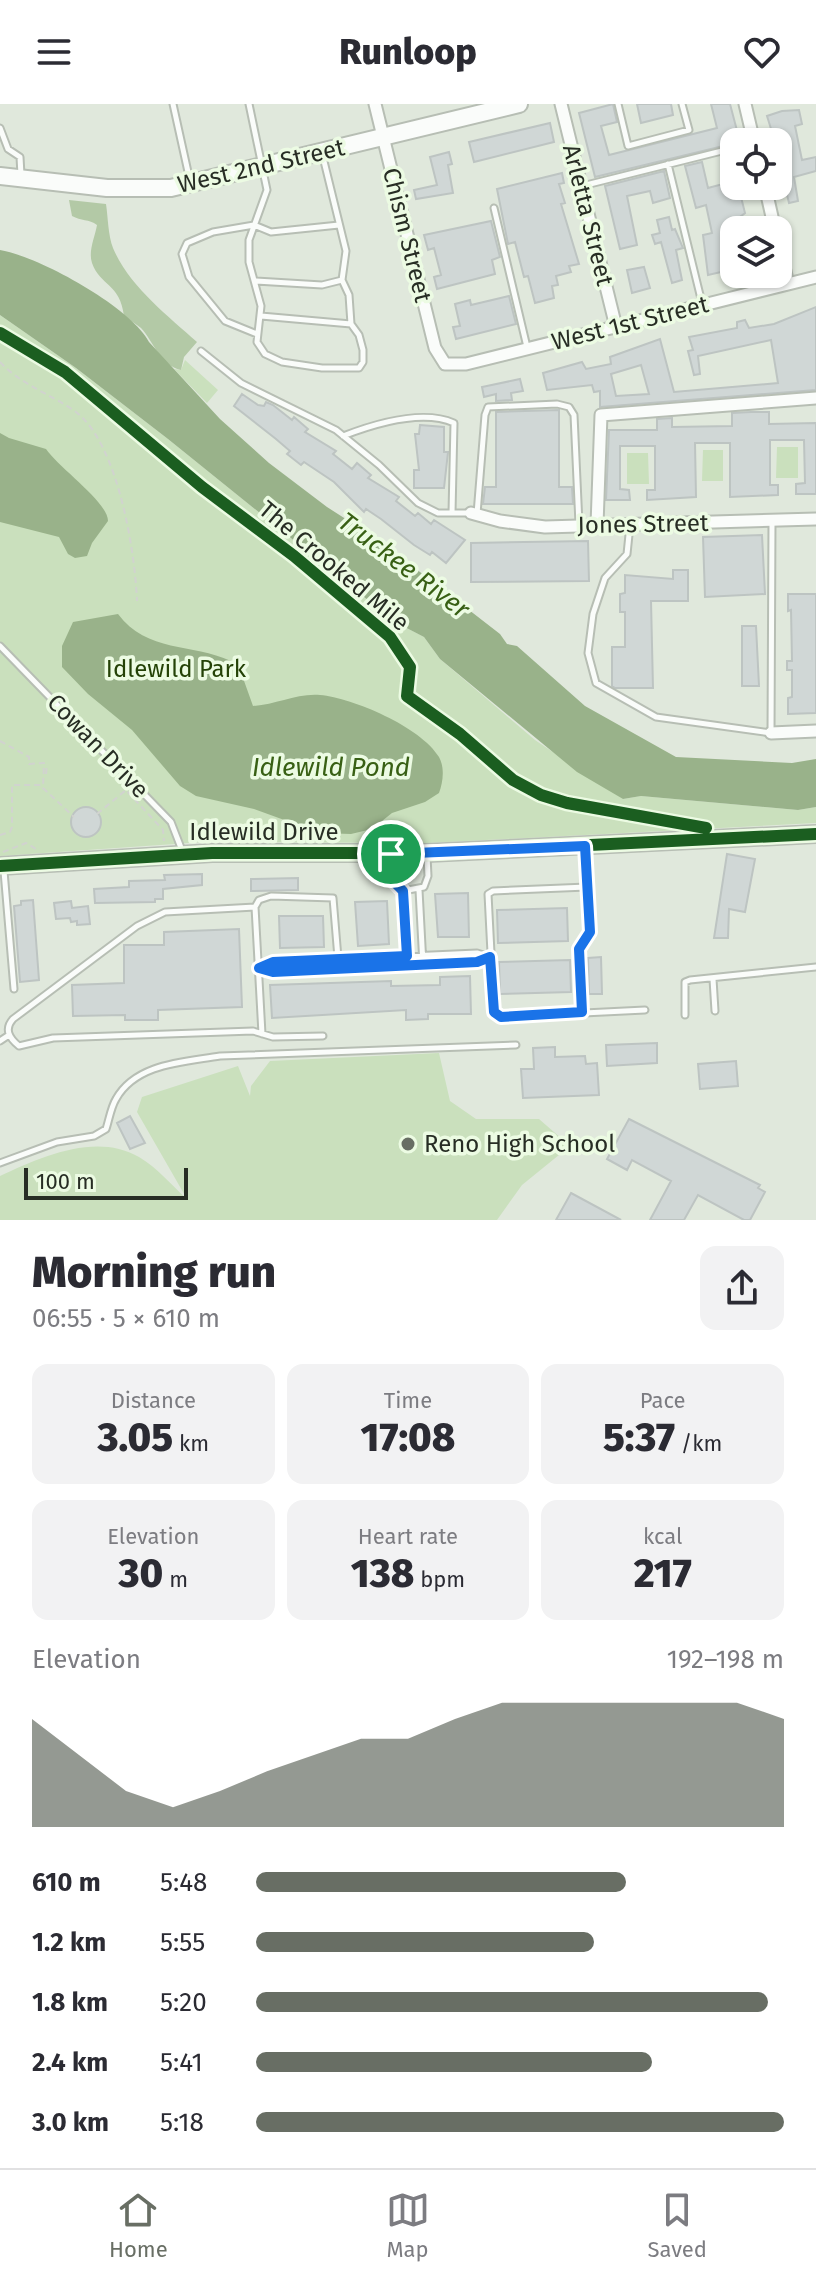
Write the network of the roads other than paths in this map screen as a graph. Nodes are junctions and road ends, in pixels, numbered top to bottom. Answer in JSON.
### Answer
{"nodes":[{"id":1,"x":173,"y":104,"type":"edge"},
{"id":2,"x":249,"y":104,"type":"edge"},
{"id":3,"x":375,"y":104,"type":"edge"},
{"id":4,"x":519,"y":104,"type":"edge"},
{"id":5,"x":561,"y":104,"type":"edge"},
{"id":6,"x":618,"y":104,"type":"edge"},
{"id":7,"x":682,"y":104,"type":"edge"},
{"id":8,"x":745,"y":104,"type":"edge"},
{"id":9,"x":492,"y":107,"type":"edge"},
{"id":10,"x":0,"y":128,"type":"edge"},
{"id":11,"x":751,"y":128,"type":"edge"},
{"id":12,"x":383,"y":137,"type":"junction"},
{"id":13,"x":720,"y":151,"type":"edge"},
{"id":14,"x":322,"y":152,"type":"junction"},
{"id":15,"x":668,"y":164,"type":"junction"},
{"id":16,"x":264,"y":166,"type":"junction"},
{"id":17,"x":0,"y":176,"type":"edge"},
{"id":18,"x":21,"y":178,"type":"junction"},
{"id":19,"x":191,"y":185,"type":"junction"},
{"id":20,"x":581,"y":186,"type":"junction"},
{"id":21,"x":494,"y":208,"type":"dead end"},
{"id":22,"x":254,"y":225,"type":"junction"},
{"id":23,"x":339,"y":225,"type":"junction"},
{"id":24,"x":816,"y":277,"type":"edge"},
{"id":25,"x":342,"y":280,"type":"junction"},
{"id":26,"x":256,"y":281,"type":"junction"},
{"id":27,"x":792,"y":283,"type":"edge"},
{"id":28,"x":772,"y":288,"type":"edge"},
{"id":29,"x":703,"y":305,"type":"junction"},
{"id":30,"x":261,"y":316,"type":"junction"},
{"id":31,"x":351,"y":324,"type":"junction"},
{"id":32,"x":616,"y":327,"type":"junction"},
{"id":33,"x":257,"y":334,"type":"junction"},
{"id":34,"x":527,"y":348,"type":"junction"},
{"id":35,"x":201,"y":351,"type":"dead end"},
{"id":36,"x":445,"y":364,"type":"joint"},
{"id":37,"x":816,"y":398,"type":"edge"},
{"id":38,"x":343,"y":436,"type":"junction"},
{"id":39,"x":452,"y":513,"type":"junction"},
{"id":40,"x":474,"y":514,"type":"junction"},
{"id":41,"x":816,"y":519,"type":"edge"},
{"id":42,"x":772,"y":521,"type":"junction"},
{"id":43,"x":630,"y":524,"type":"junction"},
{"id":44,"x":579,"y":525,"type":"junction"},
{"id":45,"x":597,"y":525,"type":"junction"},
{"id":46,"x":0,"y":646,"type":"edge"},
{"id":47,"x":816,"y":731,"type":"edge"},
{"id":48,"x":771,"y":733,"type":"junction"},
{"id":49,"x":816,"y":834,"type":"edge"},
{"id":50,"x":585,"y":846,"type":"junction"},
{"id":51,"x":427,"y":853,"type":"junction"},
{"id":52,"x":183,"y":854,"type":"junction"},
{"id":53,"x":391,"y":854,"type":"junction"},
{"id":54,"x":1,"y":861,"type":"edge"},
{"id":55,"x":587,"y":887,"type":"junction"},
{"id":56,"x":419,"y":890,"type":"junction"},
{"id":57,"x":403,"y":891,"type":"junction"},
{"id":58,"x":255,"y":907,"type":"junction"},
{"id":59,"x":423,"y":955,"type":"junction"},
{"id":60,"x":407,"y":956,"type":"junction"},
{"id":61,"x":490,"y":957,"type":"junction"},
{"id":62,"x":338,"y":958,"type":"junction"},
{"id":63,"x":423,"y":965,"type":"junction"},
{"id":64,"x":407,"y":966,"type":"junction"},
{"id":65,"x":816,"y":967,"type":"edge"},
{"id":66,"x":259,"y":968,"type":"junction"},
{"id":67,"x":713,"y":979,"type":"junction"},
{"id":68,"x":14,"y":989,"type":"dead end"},
{"id":69,"x":645,"y":1010,"type":"dead end"},
{"id":70,"x":715,"y":1011,"type":"dead end"},
{"id":71,"x":582,"y":1012,"type":"junction"},
{"id":72,"x":685,"y":1015,"type":"dead end"},
{"id":73,"x":262,"y":1034,"type":"junction"},
{"id":74,"x":9,"y":1035,"type":"junction"},
{"id":75,"x":323,"y":1036,"type":"dead end"},
{"id":76,"x":0,"y":1041,"type":"edge"},
{"id":77,"x":516,"y":1045,"type":"dead end"},
{"id":78,"x":0,"y":1163,"type":"edge"}],
"edges":[{"from":1,"to":19,"type":"lane"},
{"from":2,"to":16,"type":"lane"},
{"from":3,"to":12,"type":"street","name":"Chism Street"},
{"from":4,"to":9,"type":"street","name":"West 2nd Street"},
{"from":5,"to":20,"type":"street","name":"Arletta Street"},
{"from":6,"to":7,"type":"lane"},
{"from":8,"to":11,"type":"street"},
{"from":9,"to":12,"type":"street","name":"West 2nd Street"},
{"from":10,"to":18,"type":"lane"},
{"from":12,"to":14,"type":"street","name":"West 2nd Street"},
{"from":12,"to":36,"type":"street","name":"Chism Street"},
{"from":13,"to":15,"type":"lane"},
{"from":14,"to":16,"type":"street","name":"West 2nd Street"},
{"from":14,"to":23,"type":"lane"},
{"from":15,"to":20,"type":"lane"},
{"from":15,"to":29,"type":"lane"},
{"from":16,"to":19,"type":"street","name":"West 2nd Street"},
{"from":16,"to":22,"type":"lane"},
{"from":17,"to":18,"type":"street","name":"West 2nd Street"},
{"from":18,"to":19,"type":"street","name":"West 2nd Street"},
{"from":20,"to":32,"type":"street","name":"Arletta Street"},
{"from":21,"to":34,"type":"lane"},
{"from":22,"to":23,"type":"lane"},
{"from":22,"to":26,"type":"lane"},
{"from":22,"to":33,"type":"lane"},
{"from":23,"to":25,"type":"lane"},
{"from":24,"to":27,"type":"street","name":"West 1st Street"},
{"from":25,"to":26,"type":"lane"},
{"from":25,"to":31,"type":"lane"},
{"from":26,"to":30,"type":"lane"},
{"from":28,"to":29,"type":"street","name":"West 1st Street"},
{"from":29,"to":32,"type":"street","name":"West 1st Street"},
{"from":30,"to":31,"type":"lane"},
{"from":30,"to":33,"type":"lane"},
{"from":31,"to":33,"type":"lane"},
{"from":32,"to":34,"type":"street","name":"West 1st Street"},
{"from":34,"to":36,"type":"street","name":"West 1st Street"},
{"from":35,"to":38,"type":"lane"},
{"from":37,"to":45,"type":"street"},
{"from":38,"to":39,"type":"lane"},
{"from":38,"to":39,"type":"lane"},
{"from":39,"to":40,"type":"lane"},
{"from":40,"to":44,"type":"street","name":"Jones Street"},
{"from":40,"to":44,"type":"lane"},
{"from":41,"to":42,"type":"street","name":"Jones Street"},
{"from":42,"to":43,"type":"street","name":"Jones Street"},
{"from":42,"to":48,"type":"lane"},
{"from":43,"to":45,"type":"street","name":"Jones Street"},
{"from":43,"to":48,"type":"lane"},
{"from":44,"to":45,"type":"street","name":"Jones Street"},
{"from":46,"to":52,"type":"lane","name":"Cowan Drive"},
{"from":47,"to":48,"type":"street"},
{"from":49,"to":50,"type":"street","name":"Idlewild Drive"},
{"from":50,"to":51,"type":"street","name":"Idlewild Drive"},
{"from":50,"to":55,"type":"lane"},
{"from":51,"to":53,"type":"street","name":"Idlewild Drive"},
{"from":51,"to":56,"type":"lane"},
{"from":52,"to":53,"type":"street","name":"Idlewild Drive"},
{"from":52,"to":54,"type":"street","name":"Idlewild Drive"},
{"from":53,"to":57,"type":"lane"},
{"from":54,"to":68,"type":"lane"},
{"from":55,"to":61,"type":"lane"},
{"from":55,"to":71,"type":"lane"},
{"from":56,"to":57,"type":"lane"},
{"from":56,"to":59,"type":"lane"},
{"from":57,"to":60,"type":"lane"},
{"from":58,"to":62,"type":"lane"},
{"from":58,"to":66,"type":"lane"},
{"from":58,"to":74,"type":"lane"},
{"from":59,"to":60,"type":"lane"},
{"from":59,"to":61,"type":"lane"},
{"from":59,"to":63,"type":"lane"},
{"from":60,"to":62,"type":"lane"},
{"from":60,"to":64,"type":"lane"},
{"from":61,"to":63,"type":"lane"},
{"from":61,"to":71,"type":"lane"},
{"from":62,"to":66,"type":"lane"},
{"from":63,"to":64,"type":"lane"},
{"from":64,"to":66,"type":"lane"},
{"from":65,"to":67,"type":"lane"},
{"from":66,"to":73,"type":"lane"},
{"from":67,"to":70,"type":"lane"},
{"from":67,"to":72,"type":"lane"},
{"from":69,"to":71,"type":"lane"},
{"from":73,"to":74,"type":"lane"},
{"from":73,"to":75,"type":"lane"},
{"from":74,"to":76,"type":"lane"},
{"from":77,"to":78,"type":"lane"}]}
